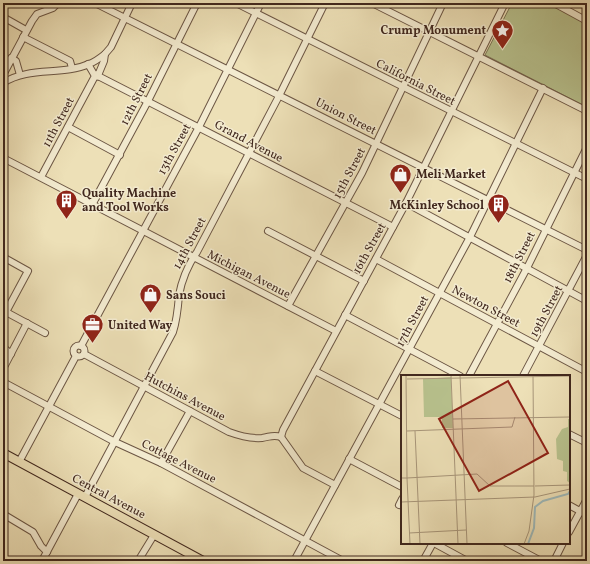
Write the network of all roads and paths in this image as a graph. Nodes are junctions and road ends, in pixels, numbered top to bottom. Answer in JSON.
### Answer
{"nodes":[{"id":1,"x":58,"y":3,"type":"edge"},
{"id":2,"x":95,"y":3,"type":"edge"},
{"id":3,"x":132,"y":3,"type":"edge"},
{"id":4,"x":197,"y":3,"type":"edge"},
{"id":5,"x":236,"y":3,"type":"edge"},
{"id":6,"x":260,"y":3,"type":"edge"},
{"id":7,"x":325,"y":3,"type":"edge"},
{"id":8,"x":372,"y":3,"type":"edge"},
{"id":9,"x":443,"y":3,"type":"edge"},
{"id":10,"x":506,"y":3,"type":"edge"},
{"id":11,"x":554,"y":3,"type":"edge"},
{"id":12,"x":565,"y":6,"type":"edge"},
{"id":13,"x":256,"y":13,"type":"junction"},
{"id":14,"x":3,"y":17,"type":"edge"},
{"id":15,"x":125,"y":18,"type":"junction"},
{"id":16,"x":587,"y":21,"type":"edge"},
{"id":17,"x":26,"y":30,"type":"junction"},
{"id":18,"x":429,"y":32,"type":"junction"},
{"id":19,"x":23,"y":37,"type":"junction"},
{"id":20,"x":307,"y":39,"type":"junction"},
{"id":21,"x":177,"y":44,"type":"junction"},
{"id":22,"x":105,"y":54,"type":"junction"},
{"id":23,"x":478,"y":57,"type":"junction"},
{"id":24,"x":11,"y":58,"type":"junction"},
{"id":25,"x":5,"y":64,"type":"edge"},
{"id":26,"x":88,"y":64,"type":"junction"},
{"id":27,"x":72,"y":68,"type":"junction"},
{"id":28,"x":228,"y":70,"type":"junction"},
{"id":29,"x":3,"y":75,"type":"edge"},
{"id":30,"x":20,"y":75,"type":"junction"},
{"id":31,"x":95,"y":76,"type":"junction"},
{"id":32,"x":3,"y":83,"type":"edge"},
{"id":33,"x":403,"y":87,"type":"junction"},
{"id":34,"x":543,"y":88,"type":"junction"},
{"id":35,"x":280,"y":95,"type":"junction"},
{"id":36,"x":148,"y":101,"type":"junction"},
{"id":37,"x":587,"y":111,"type":"edge"},
{"id":38,"x":451,"y":112,"type":"junction"},
{"id":39,"x":68,"y":127,"type":"junction"},
{"id":40,"x":199,"y":127,"type":"junction"},
{"id":41,"x":376,"y":144,"type":"junction"},
{"id":42,"x":516,"y":144,"type":"junction"},
{"id":43,"x":587,"y":147,"type":"edge"},
{"id":44,"x":249,"y":154,"type":"junction"},
{"id":45,"x":120,"y":155,"type":"junction"},
{"id":46,"x":3,"y":158,"type":"edge"},
{"id":47,"x":424,"y":168,"type":"junction"},
{"id":48,"x":574,"y":173,"type":"junction"},
{"id":49,"x":41,"y":177,"type":"junction"},
{"id":50,"x":587,"y":180,"type":"edge"},
{"id":51,"x":488,"y":200,"type":"junction"},
{"id":52,"x":346,"y":202,"type":"junction"},
{"id":53,"x":406,"y":203,"type":"junction"},
{"id":54,"x":92,"y":205,"type":"junction"},
{"id":55,"x":393,"y":228,"type":"junction"},
{"id":56,"x":546,"y":230,"type":"junction"},
{"id":57,"x":143,"y":231,"type":"junction"},
{"id":58,"x":268,"y":231,"type":"dead end"},
{"id":59,"x":470,"y":237,"type":"junction"},
{"id":60,"x":587,"y":250,"type":"edge"},
{"id":61,"x":587,"y":255,"type":"edge"},
{"id":62,"x":316,"y":256,"type":"junction"},
{"id":63,"x":3,"y":257,"type":"edge"},
{"id":64,"x":193,"y":257,"type":"junction"},
{"id":65,"x":376,"y":259,"type":"junction"},
{"id":66,"x":527,"y":268,"type":"junction"},
{"id":67,"x":364,"y":281,"type":"junction"},
{"id":68,"x":569,"y":291,"type":"junction"},
{"id":69,"x":439,"y":294,"type":"junction"},
{"id":70,"x":587,"y":301,"type":"edge"},
{"id":71,"x":288,"y":306,"type":"junction"},
{"id":72,"x":345,"y":315,"type":"junction"},
{"id":73,"x":27,"y":323,"type":"junction"},
{"id":74,"x":496,"y":324,"type":"junction"},
{"id":75,"x":336,"y":332,"type":"junction"},
{"id":76,"x":45,"y":333,"type":"dead end"},
{"id":77,"x":81,"y":346,"type":"junction"},
{"id":78,"x":539,"y":346,"type":"junction"},
{"id":79,"x":3,"y":347,"type":"edge"},
{"id":80,"x":409,"y":349,"type":"junction"},
{"id":81,"x":3,"y":352,"type":"edge"},
{"id":82,"x":84,"y":354,"type":"junction"},
{"id":83,"x":10,"y":355,"type":"junction"},
{"id":84,"x":76,"y":356,"type":"junction"},
{"id":85,"x":3,"y":369,"type":"edge"},
{"id":86,"x":315,"y":371,"type":"junction"},
{"id":87,"x":587,"y":372,"type":"edge"},
{"id":88,"x":458,"y":375,"type":"edge"},
{"id":89,"x":469,"y":375,"type":"edge"},
{"id":90,"x":524,"y":375,"type":"edge"},
{"id":91,"x":3,"y":382,"type":"edge"},
{"id":92,"x":144,"y":387,"type":"junction"},
{"id":93,"x":379,"y":404,"type":"junction"},
{"id":94,"x":48,"y":407,"type":"junction"},
{"id":95,"x":190,"y":411,"type":"junction"},
{"id":96,"x":401,"y":415,"type":"edge"},
{"id":97,"x":288,"y":422,"type":"junction"},
{"id":98,"x":570,"y":434,"type":"edge"},
{"id":99,"x":281,"y":436,"type":"junction"},
{"id":100,"x":263,"y":438,"type":"junction"},
{"id":101,"x":115,"y":442,"type":"junction"},
{"id":102,"x":587,"y":443,"type":"edge"},
{"id":103,"x":3,"y":453,"type":"edge"},
{"id":104,"x":349,"y":459,"type":"junction"},
{"id":105,"x":19,"y":462,"type":"junction"},
{"id":106,"x":162,"y":463,"type":"junction"},
{"id":107,"x":335,"y":485,"type":"junction"},
{"id":108,"x":401,"y":486,"type":"edge"},
{"id":109,"x":82,"y":495,"type":"junction"},
{"id":110,"x":587,"y":499,"type":"edge"},
{"id":111,"x":570,"y":506,"type":"edge"},
{"id":112,"x":580,"y":511,"type":"junction"},
{"id":113,"x":3,"y":514,"type":"edge"},
{"id":114,"x":587,"y":515,"type":"edge"},
{"id":115,"x":570,"y":530,"type":"edge"},
{"id":116,"x":154,"y":535,"type":"junction"},
{"id":117,"x":305,"y":540,"type":"junction"},
{"id":118,"x":432,"y":544,"type":"edge"},
{"id":119,"x":435,"y":544,"type":"edge"},
{"id":120,"x":509,"y":544,"type":"edge"},
{"id":121,"x":562,"y":544,"type":"edge"},
{"id":122,"x":47,"y":552,"type":"junction"},
{"id":123,"x":42,"y":561,"type":"edge"},
{"id":124,"x":138,"y":561,"type":"edge"},
{"id":125,"x":204,"y":561,"type":"edge"},
{"id":126,"x":294,"y":561,"type":"edge"},
{"id":127,"x":343,"y":561,"type":"edge"},
{"id":128,"x":423,"y":561,"type":"edge"},
{"id":129,"x":467,"y":561,"type":"edge"},
{"id":130,"x":541,"y":561,"type":"edge"},
{"id":131,"x":554,"y":561,"type":"edge"}],
"edges":[{"from":1,"to":17,"type":"street"},
{"from":2,"to":15,"type":"street","name":"Union Street"},
{"from":3,"to":15,"type":"street","name":"11th Street"},
{"from":4,"to":21,"type":"street","name":"12th Street"},
{"from":5,"to":13,"type":"street","name":"California Street"},
{"from":6,"to":13,"type":"street","name":"13th Street"},
{"from":7,"to":20,"type":"street","name":"14th Street"},
{"from":8,"to":18,"type":"street"},
{"from":9,"to":18,"type":"street","name":"15th Street"},
{"from":10,"to":23,"type":"street","name":"16th Street"},
{"from":11,"to":12,"type":"street"},
{"from":12,"to":16,"type":"street"},
{"from":13,"to":20,"type":"street","name":"California Street"},
{"from":13,"to":28,"type":"street","name":"13th Street"},
{"from":14,"to":17,"type":"street"},
{"from":15,"to":21,"type":"street","name":"Union Street"},
{"from":15,"to":22,"type":"street","name":"11th Street"},
{"from":17,"to":19,"type":"street"},
{"from":18,"to":23,"type":"street"},
{"from":18,"to":33,"type":"street","name":"15th Street"},
{"from":19,"to":24,"type":"street"},
{"from":19,"to":27,"type":"street"},
{"from":20,"to":33,"type":"street","name":"California Street"},
{"from":20,"to":35,"type":"street","name":"14th Street"},
{"from":21,"to":28,"type":"street","name":"Union Street"},
{"from":21,"to":36,"type":"street","name":"12th Street"},
{"from":22,"to":26,"type":"street"},
{"from":22,"to":31,"type":"street","name":"11th Street"},
{"from":23,"to":34,"type":"street"},
{"from":23,"to":38,"type":"street","name":"16th Street"},
{"from":24,"to":25,"type":"street"},
{"from":24,"to":30,"type":"street"},
{"from":25,"to":29,"type":"street"},
{"from":26,"to":27,"type":"street"},
{"from":26,"to":31,"type":"street"},
{"from":27,"to":30,"type":"street"},
{"from":28,"to":35,"type":"street","name":"Union Street"},
{"from":28,"to":40,"type":"street","name":"13th Street"},
{"from":30,"to":32,"type":"street"},
{"from":31,"to":36,"type":"street","name":"Grand Avenue"},
{"from":31,"to":39,"type":"street","name":"11th Street"},
{"from":33,"to":38,"type":"street","name":"California Street"},
{"from":33,"to":41,"type":"street","name":"15th Street"},
{"from":34,"to":37,"type":"street"},
{"from":34,"to":42,"type":"street","name":"17th Street"},
{"from":35,"to":41,"type":"street","name":"Union Street"},
{"from":35,"to":44,"type":"street","name":"14th Street"},
{"from":36,"to":40,"type":"street","name":"Grand Avenue"},
{"from":36,"to":45,"type":"street","name":"12th Street"},
{"from":38,"to":42,"type":"street","name":"California Street"},
{"from":38,"to":47,"type":"street","name":"16th Street"},
{"from":39,"to":45,"type":"street"},
{"from":39,"to":49,"type":"street","name":"11th Street"},
{"from":40,"to":44,"type":"street","name":"Grand Avenue"},
{"from":40,"to":57,"type":"street","name":"13th Street"},
{"from":41,"to":47,"type":"street","name":"Union Street"},
{"from":41,"to":52,"type":"street","name":"15th Street"},
{"from":42,"to":48,"type":"street","name":"California Street"},
{"from":42,"to":51,"type":"street","name":"17th Street"},
{"from":43,"to":48,"type":"street","name":"18th Street"},
{"from":44,"to":52,"type":"street","name":"Grand Avenue"},
{"from":44,"to":64,"type":"street","name":"14th Street"},
{"from":45,"to":54,"type":"street","name":"12th Street"},
{"from":46,"to":49,"type":"street","name":"Michigan Avenue"},
{"from":47,"to":51,"type":"street","name":"Union Street"},
{"from":47,"to":53,"type":"street","name":"16th Street"},
{"from":48,"to":50,"type":"street","name":"California Street"},
{"from":48,"to":56,"type":"street","name":"18th Street"},
{"from":49,"to":54,"type":"street","name":"Michigan Avenue"},
{"from":51,"to":56,"type":"street","name":"Union Street"},
{"from":51,"to":59,"type":"street","name":"17th Street"},
{"from":52,"to":55,"type":"street","name":"Grand Avenue"},
{"from":52,"to":62,"type":"street","name":"15th Street"},
{"from":53,"to":55,"type":"street","name":"16th Street"},
{"from":53,"to":59,"type":"street"},
{"from":54,"to":57,"type":"street","name":"Michigan Avenue"},
{"from":55,"to":65,"type":"street","name":"16th Street"},
{"from":56,"to":60,"type":"street","name":"Union Street"},
{"from":56,"to":66,"type":"street","name":"18th Street"},
{"from":57,"to":64,"type":"street","name":"Michigan Avenue"},
{"from":57,"to":77,"type":"street","name":"13th Street"},
{"from":58,"to":62,"type":"street"},
{"from":59,"to":66,"type":"street"},
{"from":59,"to":69,"type":"street","name":"17th Street"},
{"from":61,"to":68,"type":"street","name":"19th Street"},
{"from":62,"to":67,"type":"street"},
{"from":62,"to":71,"type":"street","name":"15th Street"},
{"from":63,"to":73,"type":"street"},
{"from":64,"to":71,"type":"street","name":"Michigan Avenue"},
{"from":64,"to":92,"type":"street","name":"14th Street"},
{"from":65,"to":67,"type":"street","name":"16th Street"},
{"from":65,"to":69,"type":"street","name":"Newton Street"},
{"from":66,"to":68,"type":"street"},
{"from":66,"to":74,"type":"street","name":"18th Street"},
{"from":67,"to":72,"type":"street","name":"16th Street"},
{"from":68,"to":70,"type":"street"},
{"from":68,"to":78,"type":"street","name":"19th Street"},
{"from":69,"to":74,"type":"street","name":"Newton Street"},
{"from":69,"to":80,"type":"street","name":"17th Street"},
{"from":71,"to":75,"type":"street","name":"Michigan Avenue"},
{"from":72,"to":75,"type":"street","name":"16th Street"},
{"from":72,"to":80,"type":"street"},
{"from":73,"to":76,"type":"street"},
{"from":73,"to":83,"type":"street"},
{"from":74,"to":78,"type":"street","name":"Newton Street"},
{"from":74,"to":89,"type":"street","name":"18th Street"},
{"from":75,"to":86,"type":"street","name":"16th Street"},
{"from":77,"to":82,"type":"street"},
{"from":77,"to":84,"type":"street"},
{"from":78,"to":87,"type":"street","name":"Newton Street"},
{"from":78,"to":90,"type":"street","name":"19th Street"},
{"from":79,"to":83,"type":"street"},
{"from":80,"to":88,"type":"street"},
{"from":80,"to":93,"type":"street","name":"17th Street"},
{"from":81,"to":83,"type":"street"},
{"from":82,"to":84,"type":"street"},
{"from":82,"to":92,"type":"street","name":"Hutchins Avenue"},
{"from":83,"to":85,"type":"street"},
{"from":84,"to":94,"type":"street"},
{"from":86,"to":93,"type":"street"},
{"from":86,"to":97,"type":"street","name":"16th Street"},
{"from":91,"to":94,"type":"street","name":"Cottage Avenue"},
{"from":92,"to":95,"type":"street","name":"Hutchins Avenue"},
{"from":92,"to":101,"type":"street","name":"14th Street"},
{"from":93,"to":96,"type":"street"},
{"from":93,"to":104,"type":"street","name":"17th Street"},
{"from":94,"to":101,"type":"street","name":"Cottage Avenue"},
{"from":94,"to":105,"type":"street"},
{"from":95,"to":100,"type":"street","name":"Hutchins Avenue"},
{"from":95,"to":106,"type":"street"},
{"from":97,"to":99,"type":"street","name":"16th Street"},
{"from":97,"to":100,"type":"street"},
{"from":98,"to":102,"type":"street"},
{"from":99,"to":100,"type":"street","name":"Hutchins Avenue"},
{"from":99,"to":107,"type":"street"},
{"from":101,"to":106,"type":"street","name":"Cottage Avenue"},
{"from":101,"to":109,"type":"street","name":"14th Street"},
{"from":103,"to":105,"type":"main road","name":"Central Avenue"},
{"from":104,"to":107,"type":"street","name":"17th Street"},
{"from":104,"to":108,"type":"street"},
{"from":105,"to":109,"type":"main road","name":"Central Avenue"},
{"from":106,"to":117,"type":"street","name":"Cottage Avenue"},
{"from":107,"to":117,"type":"street","name":"17th Street"},
{"from":109,"to":116,"type":"main road","name":"Central Avenue"},
{"from":109,"to":122,"type":"street","name":"14th Street"},
{"from":110,"to":112,"type":"street"},
{"from":111,"to":112,"type":"street"},
{"from":112,"to":114,"type":"street"},
{"from":112,"to":115,"type":"street"},
{"from":113,"to":122,"type":"street"},
{"from":116,"to":124,"type":"street"},
{"from":116,"to":125,"type":"main road","name":"Central Avenue"},
{"from":117,"to":126,"type":"street","name":"17th Street"},
{"from":117,"to":127,"type":"street","name":"Cottage Avenue"},
{"from":118,"to":128,"type":"street"},
{"from":119,"to":129,"type":"street"},
{"from":120,"to":130,"type":"street"},
{"from":121,"to":131,"type":"street"},
{"from":122,"to":123,"type":"street","name":"14th Street"}]}
